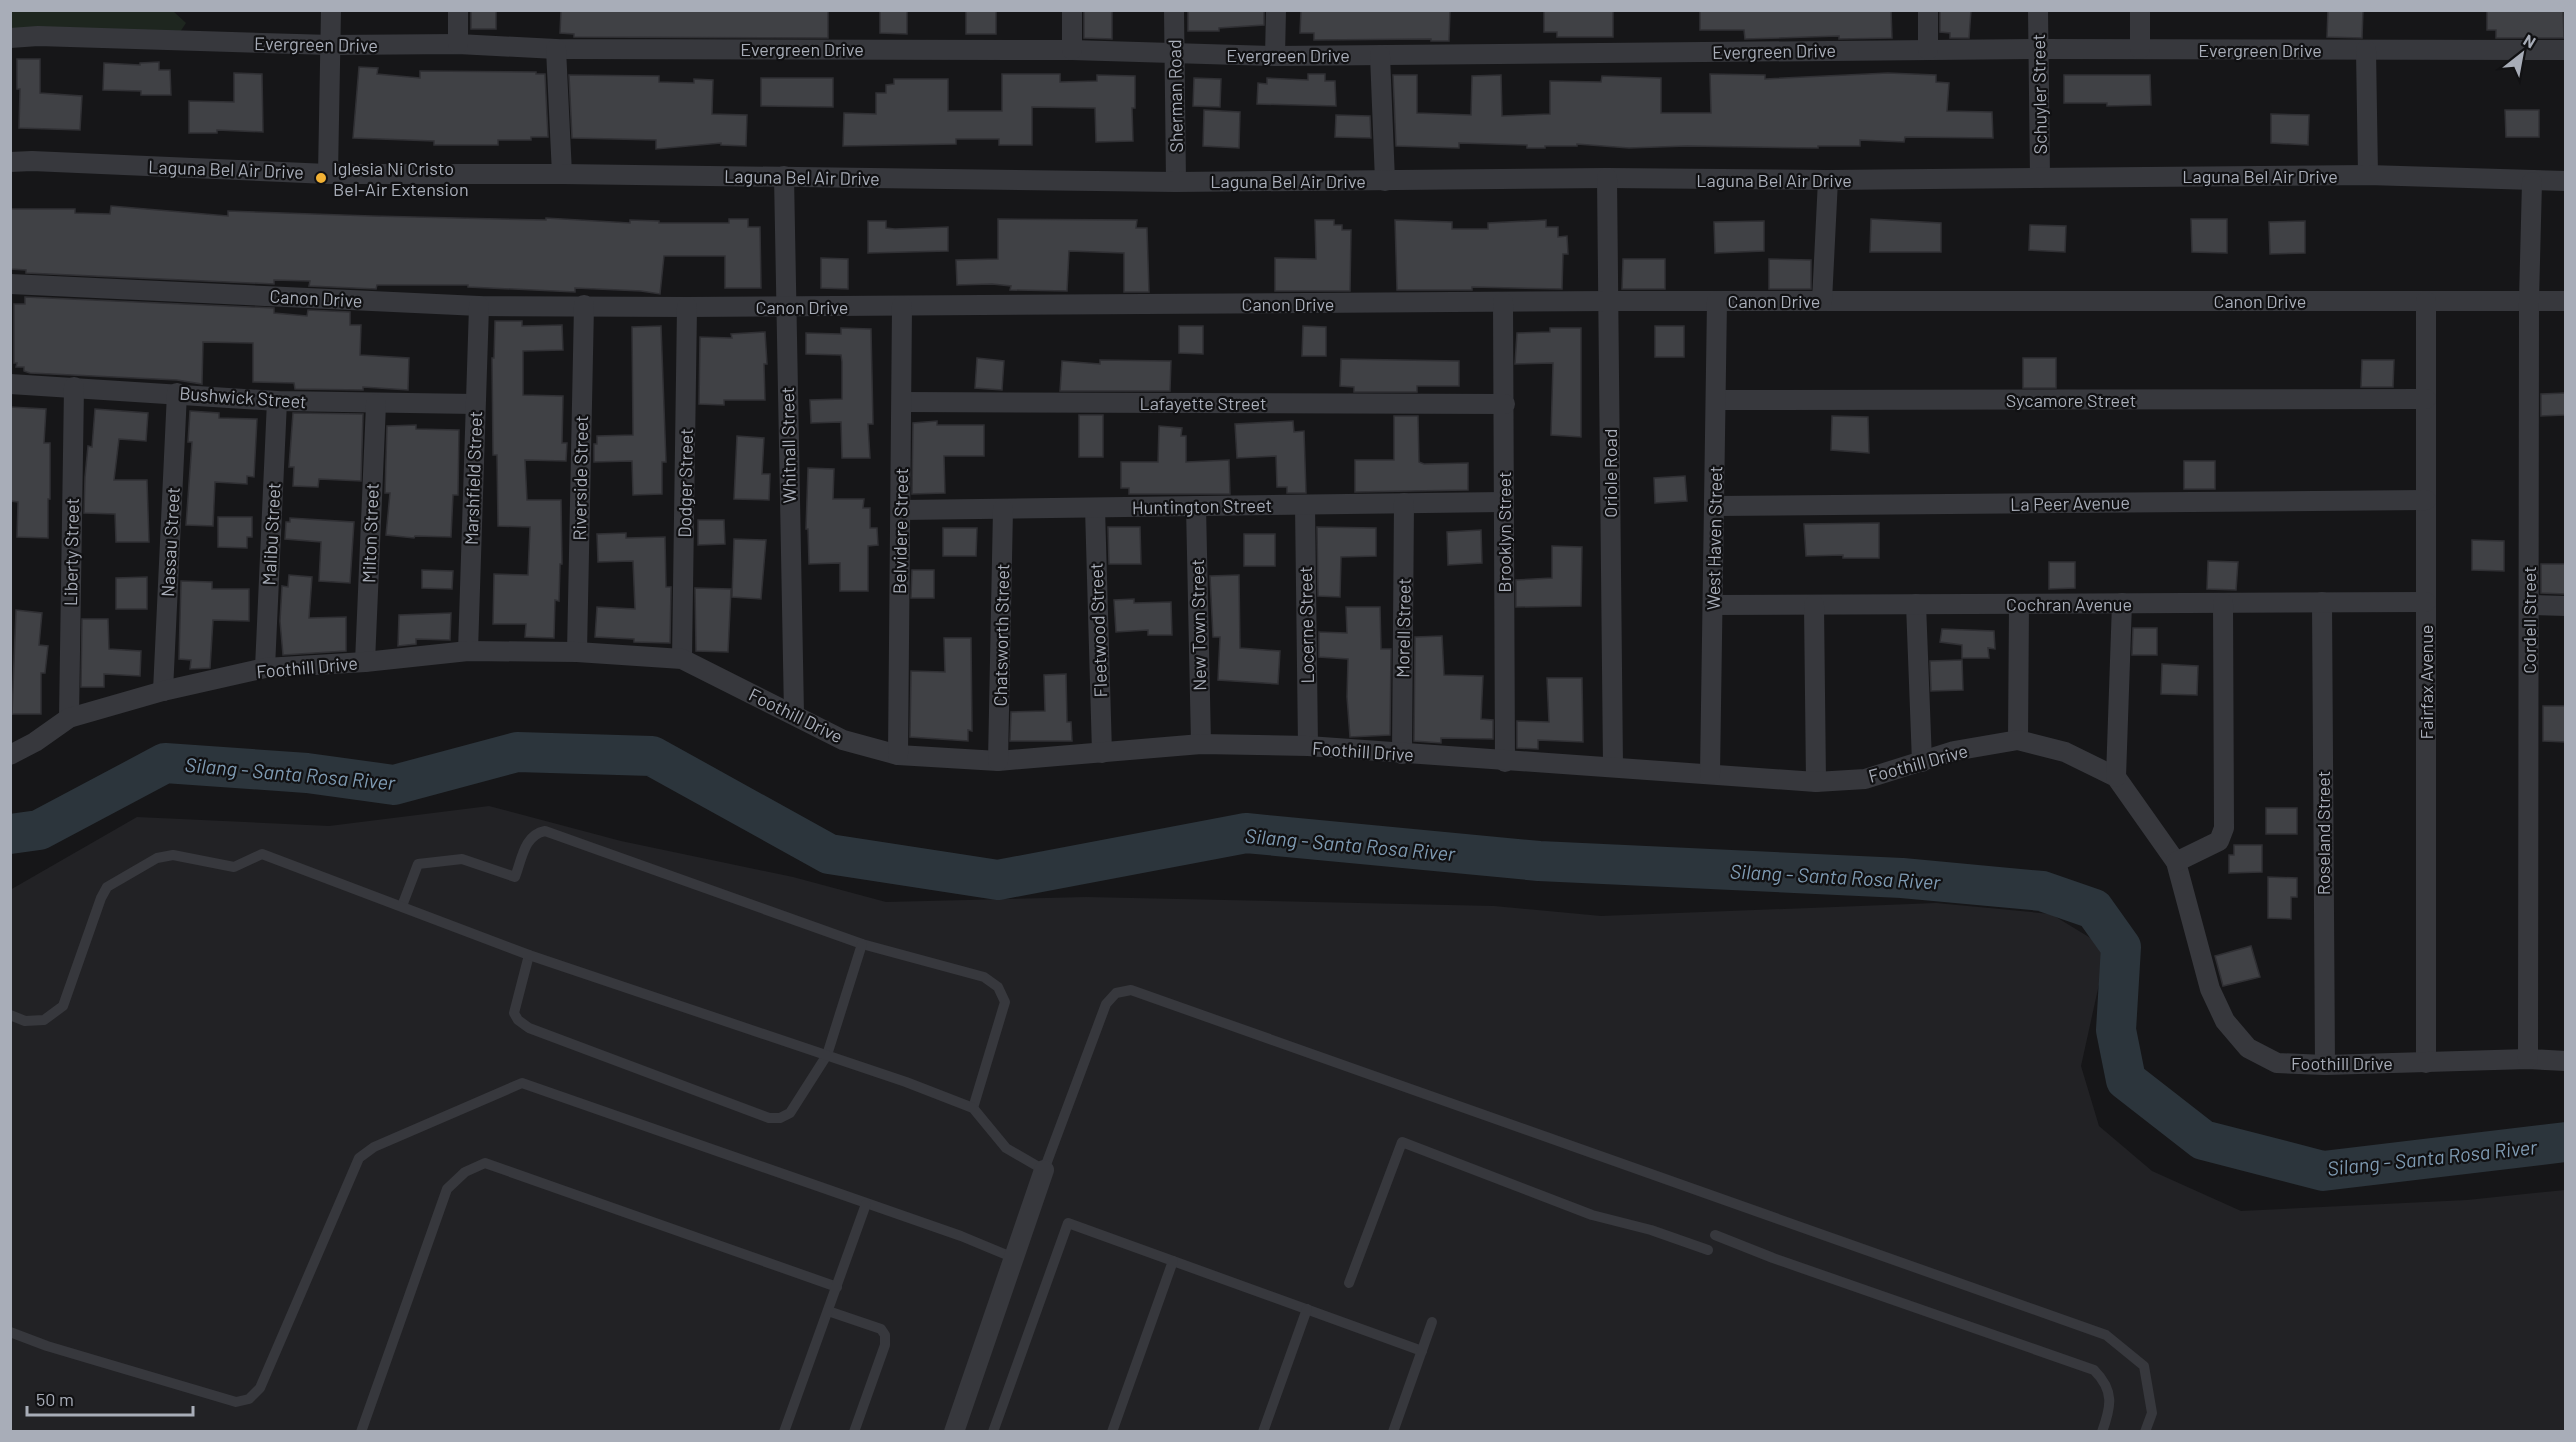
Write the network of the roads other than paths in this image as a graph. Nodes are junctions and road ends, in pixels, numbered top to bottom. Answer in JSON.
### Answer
{"nodes":[{"id":1,"x":331,"y":10,"type":"edge"},
{"id":2,"x":458,"y":10,"type":"edge"},
{"id":3,"x":1072,"y":10,"type":"edge"},
{"id":4,"x":1174,"y":10,"type":"edge"},
{"id":5,"x":1276,"y":10,"type":"edge"},
{"id":6,"x":1929,"y":10,"type":"edge"},
{"id":7,"x":2038,"y":10,"type":"edge"},
{"id":8,"x":2140,"y":10,"type":"edge"},
{"id":9,"x":10,"y":38,"type":"edge"},
{"id":10,"x":458,"y":44,"type":"junction"},
{"id":11,"x":331,"y":45,"type":"junction"},
{"id":12,"x":556,"y":49,"type":"junction"},
{"id":13,"x":2038,"y":49,"type":"junction"},
{"id":14,"x":1071,"y":50,"type":"junction"},
{"id":15,"x":1928,"y":50,"type":"junction"},
{"id":16,"x":2140,"y":50,"type":"junction"},
{"id":17,"x":2366,"y":50,"type":"junction"},
{"id":18,"x":2565,"y":50,"type":"edge"},
{"id":19,"x":1174,"y":53,"type":"junction"},
{"id":20,"x":1380,"y":55,"type":"junction"},
{"id":21,"x":1275,"y":56,"type":"junction"},
{"id":22,"x":10,"y":162,"type":"edge"},
{"id":23,"x":328,"y":174,"type":"junction"},
{"id":24,"x":562,"y":174,"type":"junction"},
{"id":25,"x":2368,"y":175,"type":"junction"},
{"id":26,"x":783,"y":177,"type":"junction"},
{"id":27,"x":1607,"y":178,"type":"junction"},
{"id":28,"x":2040,"y":178,"type":"junction"},
{"id":29,"x":1828,"y":180,"type":"junction"},
{"id":30,"x":1385,"y":181,"type":"junction"},
{"id":31,"x":2565,"y":181,"type":"edge"},
{"id":32,"x":1176,"y":182,"type":"junction"},
{"id":33,"x":2532,"y":182,"type":"junction"},
{"id":34,"x":10,"y":284,"type":"edge"},
{"id":35,"x":2529,"y":300,"type":"junction"},
{"id":36,"x":1609,"y":301,"type":"junction"},
{"id":37,"x":1717,"y":301,"type":"junction"},
{"id":38,"x":1822,"y":301,"type":"junction"},
{"id":39,"x":2426,"y":301,"type":"junction"},
{"id":40,"x":2565,"y":301,"type":"edge"},
{"id":41,"x":1503,"y":302,"type":"junction"},
{"id":42,"x":584,"y":305,"type":"junction"},
{"id":43,"x":479,"y":306,"type":"junction"},
{"id":44,"x":902,"y":306,"type":"junction"},
{"id":45,"x":687,"y":307,"type":"junction"},
{"id":46,"x":785,"y":307,"type":"junction"},
{"id":47,"x":10,"y":384,"type":"edge"},
{"id":48,"x":74,"y":387,"type":"junction"},
{"id":49,"x":177,"y":393,"type":"junction"},
{"id":50,"x":2426,"y":399,"type":"junction"},
{"id":51,"x":1716,"y":400,"type":"junction"},
{"id":52,"x":277,"y":401,"type":"junction"},
{"id":53,"x":902,"y":402,"type":"junction"},
{"id":54,"x":376,"y":404,"type":"junction"},
{"id":55,"x":475,"y":404,"type":"junction"},
{"id":56,"x":1505,"y":404,"type":"junction"},
{"id":57,"x":2426,"y":500,"type":"junction"},
{"id":58,"x":1503,"y":502,"type":"junction"},
{"id":59,"x":1404,"y":503,"type":"junction"},
{"id":60,"x":1305,"y":505,"type":"junction"},
{"id":61,"x":1196,"y":506,"type":"junction"},
{"id":62,"x":1714,"y":506,"type":"junction"},
{"id":63,"x":1095,"y":507,"type":"junction"},
{"id":64,"x":1004,"y":509,"type":"junction"},
{"id":65,"x":901,"y":510,"type":"junction"},
{"id":66,"x":2322,"y":602,"type":"junction"},
{"id":67,"x":2426,"y":602,"type":"junction"},
{"id":68,"x":2122,"y":603,"type":"junction"},
{"id":69,"x":2223,"y":603,"type":"junction"},
{"id":70,"x":1916,"y":604,"type":"junction"},
{"id":71,"x":2019,"y":604,"type":"junction"},
{"id":72,"x":1713,"y":605,"type":"junction"},
{"id":73,"x":1814,"y":605,"type":"junction"},
{"id":74,"x":2530,"y":605,"type":"junction"},
{"id":75,"x":2565,"y":606,"type":"edge"},
{"id":76,"x":468,"y":651,"type":"junction"},
{"id":77,"x":577,"y":652,"type":"junction"},
{"id":78,"x":682,"y":659,"type":"junction"},
{"id":79,"x":365,"y":662,"type":"junction"},
{"id":80,"x":265,"y":668,"type":"junction"},
{"id":81,"x":164,"y":691,"type":"junction"},
{"id":82,"x":794,"y":714,"type":"junction"},
{"id":83,"x":69,"y":718,"type":"junction"},
{"id":84,"x":2018,"y":740,"type":"junction"},
{"id":85,"x":1201,"y":744,"type":"junction"},
{"id":86,"x":1308,"y":746,"type":"junction"},
{"id":87,"x":1102,"y":753,"type":"junction"},
{"id":88,"x":1402,"y":754,"type":"junction"},
{"id":89,"x":10,"y":755,"type":"edge"},
{"id":90,"x":898,"y":755,"type":"junction"},
{"id":91,"x":998,"y":761,"type":"junction"},
{"id":92,"x":1505,"y":762,"type":"junction"},
{"id":93,"x":1922,"y":762,"type":"junction"},
{"id":94,"x":1613,"y":767,"type":"junction"},
{"id":95,"x":1710,"y":774,"type":"junction"},
{"id":96,"x":2116,"y":777,"type":"junction"},
{"id":97,"x":1816,"y":782,"type":"junction"},
{"id":98,"x":2176,"y":862,"type":"junction"},
{"id":99,"x":402,"y":906,"type":"junction"},
{"id":100,"x":862,"y":944,"type":"junction"},
{"id":101,"x":529,"y":955,"type":"junction"},
{"id":102,"x":10,"y":1015,"type":"edge"},
{"id":103,"x":827,"y":1055,"type":"junction"},
{"id":104,"x":2528,"y":1059,"type":"junction"},
{"id":105,"x":2565,"y":1060,"type":"edge"},
{"id":106,"x":2426,"y":1063,"type":"junction"},
{"id":107,"x":2325,"y":1065,"type":"junction"},
{"id":108,"x":973,"y":1108,"type":"junction"},
{"id":109,"x":1044,"y":1170,"type":"junction"},
{"id":110,"x":866,"y":1204,"type":"junction"},
{"id":111,"x":1715,"y":1235,"type":"dead end"},
{"id":112,"x":1708,"y":1250,"type":"dead end"},
{"id":113,"x":1014,"y":1258,"type":"junction"},
{"id":114,"x":1173,"y":1261,"type":"junction"},
{"id":115,"x":1349,"y":1283,"type":"dead end"},
{"id":116,"x":837,"y":1287,"type":"junction"},
{"id":117,"x":1307,"y":1309,"type":"junction"},
{"id":118,"x":828,"y":1311,"type":"junction"},
{"id":119,"x":1432,"y":1322,"type":"dead end"},
{"id":120,"x":10,"y":1332,"type":"edge"},
{"id":121,"x":1422,"y":1351,"type":"junction"},
{"id":122,"x":361,"y":1431,"type":"edge"},
{"id":123,"x":784,"y":1431,"type":"edge"},
{"id":124,"x":854,"y":1431,"type":"edge"},
{"id":125,"x":954,"y":1431,"type":"edge"},
{"id":126,"x":993,"y":1431,"type":"edge"},
{"id":127,"x":1112,"y":1431,"type":"edge"},
{"id":128,"x":1263,"y":1431,"type":"edge"},
{"id":129,"x":1393,"y":1431,"type":"edge"},
{"id":130,"x":2102,"y":1431,"type":"edge"},
{"id":131,"x":2145,"y":1431,"type":"edge"}],
"edges":[{"from":1,"to":11,"type":"street"},
{"from":2,"to":10,"type":"street"},
{"from":3,"to":14,"type":"street"},
{"from":4,"to":19,"type":"street","name":"Sherman Road"},
{"from":5,"to":21,"type":"street"},
{"from":6,"to":15,"type":"street"},
{"from":7,"to":13,"type":"street","name":"Schuyler Street"},
{"from":8,"to":16,"type":"street"},
{"from":9,"to":11,"type":"street","name":"Evergreen Drive"},
{"from":10,"to":11,"type":"street","name":"Evergreen Drive"},
{"from":10,"to":12,"type":"street","name":"Evergreen Drive"},
{"from":11,"to":23,"type":"street"},
{"from":12,"to":14,"type":"street","name":"Evergreen Drive"},
{"from":12,"to":24,"type":"street"},
{"from":13,"to":15,"type":"street","name":"Evergreen Drive"},
{"from":13,"to":16,"type":"street","name":"Evergreen Drive"},
{"from":13,"to":28,"type":"street","name":"Schuyler Street"},
{"from":14,"to":19,"type":"street","name":"Evergreen Drive"},
{"from":15,"to":20,"type":"street","name":"Evergreen Drive"},
{"from":16,"to":17,"type":"street","name":"Evergreen Drive"},
{"from":17,"to":18,"type":"street","name":"Evergreen Drive"},
{"from":17,"to":25,"type":"street"},
{"from":19,"to":21,"type":"street","name":"Evergreen Drive"},
{"from":19,"to":32,"type":"street","name":"Sherman Road"},
{"from":20,"to":21,"type":"street","name":"Evergreen Drive"},
{"from":20,"to":30,"type":"street"},
{"from":22,"to":23,"type":"street","name":"Laguna Bel Air Drive"},
{"from":23,"to":24,"type":"street","name":"Laguna Bel Air Drive"},
{"from":24,"to":26,"type":"street","name":"Laguna Bel Air Drive"},
{"from":25,"to":28,"type":"street","name":"Laguna Bel Air Drive"},
{"from":25,"to":33,"type":"street","name":"Laguna Bel Air Drive"},
{"from":26,"to":32,"type":"street","name":"Laguna Bel Air Drive"},
{"from":26,"to":46,"type":"street","name":"Whitnall Street"},
{"from":27,"to":29,"type":"street","name":"Laguna Bel Air Drive"},
{"from":27,"to":30,"type":"street","name":"Laguna Bel Air Drive"},
{"from":27,"to":36,"type":"street","name":"Oriole Road"},
{"from":28,"to":29,"type":"street","name":"Laguna Bel Air Drive"},
{"from":29,"to":38,"type":"street"},
{"from":30,"to":32,"type":"street","name":"Laguna Bel Air Drive"},
{"from":31,"to":33,"type":"street","name":"Laguna Bel Air Drive"},
{"from":33,"to":35,"type":"street","name":"Cordell Street"},
{"from":34,"to":43,"type":"street","name":"Canon Drive"},
{"from":35,"to":39,"type":"street","name":"Canon Drive"},
{"from":35,"to":40,"type":"street","name":"Canon Drive"},
{"from":35,"to":74,"type":"street","name":"Cordell Street"},
{"from":36,"to":37,"type":"street","name":"Canon Drive"},
{"from":36,"to":41,"type":"street","name":"Canon Drive"},
{"from":36,"to":94,"type":"street","name":"Oriole Road"},
{"from":37,"to":38,"type":"street","name":"Canon Drive"},
{"from":37,"to":51,"type":"street","name":"West Haven Street"},
{"from":38,"to":39,"type":"street","name":"Canon Drive"},
{"from":39,"to":50,"type":"street","name":"Fairfax Avenue"},
{"from":41,"to":44,"type":"street","name":"Canon Drive"},
{"from":41,"to":56,"type":"street","name":"Brooklyn Street"},
{"from":42,"to":43,"type":"street","name":"Canon Drive"},
{"from":42,"to":45,"type":"street","name":"Canon Drive"},
{"from":42,"to":77,"type":"street","name":"Riverside Street"},
{"from":43,"to":55,"type":"street","name":"Marshfield Street"},
{"from":44,"to":46,"type":"street","name":"Canon Drive"},
{"from":44,"to":53,"type":"street","name":"Belvidere Street"},
{"from":45,"to":46,"type":"street","name":"Canon Drive"},
{"from":45,"to":78,"type":"street","name":"Dodger Street"},
{"from":46,"to":82,"type":"street","name":"Whitnall Street"},
{"from":47,"to":48,"type":"street","name":"Bushwick Street"},
{"from":48,"to":49,"type":"street","name":"Bushwick Street"},
{"from":48,"to":83,"type":"street","name":"Liberty Street"},
{"from":49,"to":52,"type":"street","name":"Bushwick Street"},
{"from":49,"to":81,"type":"street","name":"Nassau Street"},
{"from":50,"to":51,"type":"street","name":"Sycamore Street"},
{"from":50,"to":57,"type":"street","name":"Fairfax Avenue"},
{"from":51,"to":62,"type":"street","name":"West Haven Street"},
{"from":52,"to":54,"type":"street","name":"Bushwick Street"},
{"from":52,"to":80,"type":"street","name":"Malibu Street"},
{"from":53,"to":56,"type":"street","name":"Lafayette Street"},
{"from":53,"to":65,"type":"street","name":"Belvidere Street"},
{"from":54,"to":55,"type":"street","name":"Bushwick Street"},
{"from":54,"to":79,"type":"street","name":"Milton Street"},
{"from":55,"to":76,"type":"street","name":"Marshfield Street"},
{"from":56,"to":58,"type":"street","name":"Brooklyn Street"},
{"from":57,"to":62,"type":"street","name":"La Peer Avenue"},
{"from":57,"to":67,"type":"street","name":"Fairfax Avenue"},
{"from":58,"to":59,"type":"street","name":"Huntington Street"},
{"from":58,"to":92,"type":"street","name":"Brooklyn Street"},
{"from":59,"to":60,"type":"street","name":"Huntington Street"},
{"from":59,"to":88,"type":"street","name":"Morell Street"},
{"from":60,"to":61,"type":"street","name":"Huntington Street"},
{"from":60,"to":86,"type":"street","name":"Locerne Street"},
{"from":61,"to":63,"type":"street","name":"Huntington Street"},
{"from":61,"to":85,"type":"street","name":"New Town Street"},
{"from":62,"to":72,"type":"street","name":"West Haven Street"},
{"from":63,"to":64,"type":"street","name":"Huntington Street"},
{"from":63,"to":87,"type":"street","name":"Fleetwood Street"},
{"from":64,"to":65,"type":"street","name":"Huntington Street"},
{"from":64,"to":91,"type":"street","name":"Chatsworth Street"},
{"from":65,"to":90,"type":"street","name":"Belvidere Street"},
{"from":66,"to":67,"type":"street","name":"Cochran Avenue"},
{"from":66,"to":69,"type":"street","name":"Cochran Avenue"},
{"from":66,"to":107,"type":"street","name":"Roseland Street"},
{"from":67,"to":106,"type":"street","name":"Fairfax Avenue"},
{"from":68,"to":69,"type":"street","name":"Cochran Avenue"},
{"from":68,"to":71,"type":"street","name":"Cochran Avenue"},
{"from":68,"to":96,"type":"street"},
{"from":69,"to":98,"type":"street"},
{"from":70,"to":71,"type":"street","name":"Cochran Avenue"},
{"from":70,"to":73,"type":"street","name":"Cochran Avenue"},
{"from":70,"to":93,"type":"street"},
{"from":71,"to":84,"type":"street"},
{"from":72,"to":73,"type":"street","name":"Cochran Avenue"},
{"from":72,"to":95,"type":"street","name":"West Haven Street"},
{"from":73,"to":97,"type":"street"},
{"from":74,"to":75,"type":"street"},
{"from":74,"to":104,"type":"street","name":"Cordell Street"},
{"from":76,"to":77,"type":"street","name":"Foothill Drive"},
{"from":76,"to":79,"type":"street","name":"Foothill Drive"},
{"from":77,"to":78,"type":"street","name":"Foothill Drive"},
{"from":78,"to":82,"type":"street","name":"Foothill Drive"},
{"from":79,"to":80,"type":"street","name":"Foothill Drive"},
{"from":80,"to":81,"type":"street","name":"Foothill Drive"},
{"from":81,"to":83,"type":"street","name":"Foothill Drive"},
{"from":82,"to":90,"type":"street","name":"Foothill Drive"},
{"from":83,"to":89,"type":"street","name":"Foothill Drive"},
{"from":84,"to":93,"type":"street","name":"Foothill Drive"},
{"from":84,"to":96,"type":"street","name":"Foothill Drive"},
{"from":85,"to":86,"type":"street","name":"Foothill Drive"},
{"from":85,"to":87,"type":"street","name":"Foothill Drive"},
{"from":86,"to":88,"type":"street","name":"Foothill Drive"},
{"from":87,"to":91,"type":"street","name":"Foothill Drive"},
{"from":88,"to":92,"type":"street","name":"Foothill Drive"},
{"from":90,"to":91,"type":"street","name":"Foothill Drive"},
{"from":92,"to":94,"type":"street","name":"Foothill Drive"},
{"from":93,"to":97,"type":"street","name":"Foothill Drive"},
{"from":94,"to":95,"type":"street","name":"Foothill Drive"},
{"from":95,"to":97,"type":"street","name":"Foothill Drive"},
{"from":96,"to":98,"type":"street","name":"Foothill Drive"},
{"from":98,"to":107,"type":"street","name":"Foothill Drive"},
{"from":99,"to":100,"type":"lane"},
{"from":99,"to":101,"type":"lane"},
{"from":99,"to":102,"type":"lane"},
{"from":100,"to":103,"type":"lane"},
{"from":100,"to":108,"type":"lane"},
{"from":101,"to":103,"type":"lane"},
{"from":101,"to":103,"type":"lane"},
{"from":103,"to":108,"type":"lane"},
{"from":104,"to":105,"type":"street","name":"Foothill Drive"},
{"from":104,"to":106,"type":"street","name":"Foothill Drive"},
{"from":106,"to":107,"type":"street","name":"Foothill Drive"},
{"from":108,"to":109,"type":"lane"},
{"from":109,"to":113,"type":"street"},
{"from":109,"to":131,"type":"lane"},
{"from":110,"to":113,"type":"lane"},
{"from":110,"to":116,"type":"lane"},
{"from":110,"to":120,"type":"lane"},
{"from":111,"to":130,"type":"lane"},
{"from":112,"to":115,"type":"lane"},
{"from":113,"to":125,"type":"street"},
{"from":114,"to":117,"type":"lane"},
{"from":114,"to":126,"type":"lane"},
{"from":114,"to":127,"type":"lane"},
{"from":116,"to":118,"type":"lane"},
{"from":116,"to":122,"type":"lane"},
{"from":117,"to":121,"type":"lane"},
{"from":117,"to":128,"type":"lane"},
{"from":118,"to":123,"type":"lane"},
{"from":118,"to":124,"type":"lane"},
{"from":119,"to":121,"type":"lane"},
{"from":121,"to":129,"type":"lane"}]}
